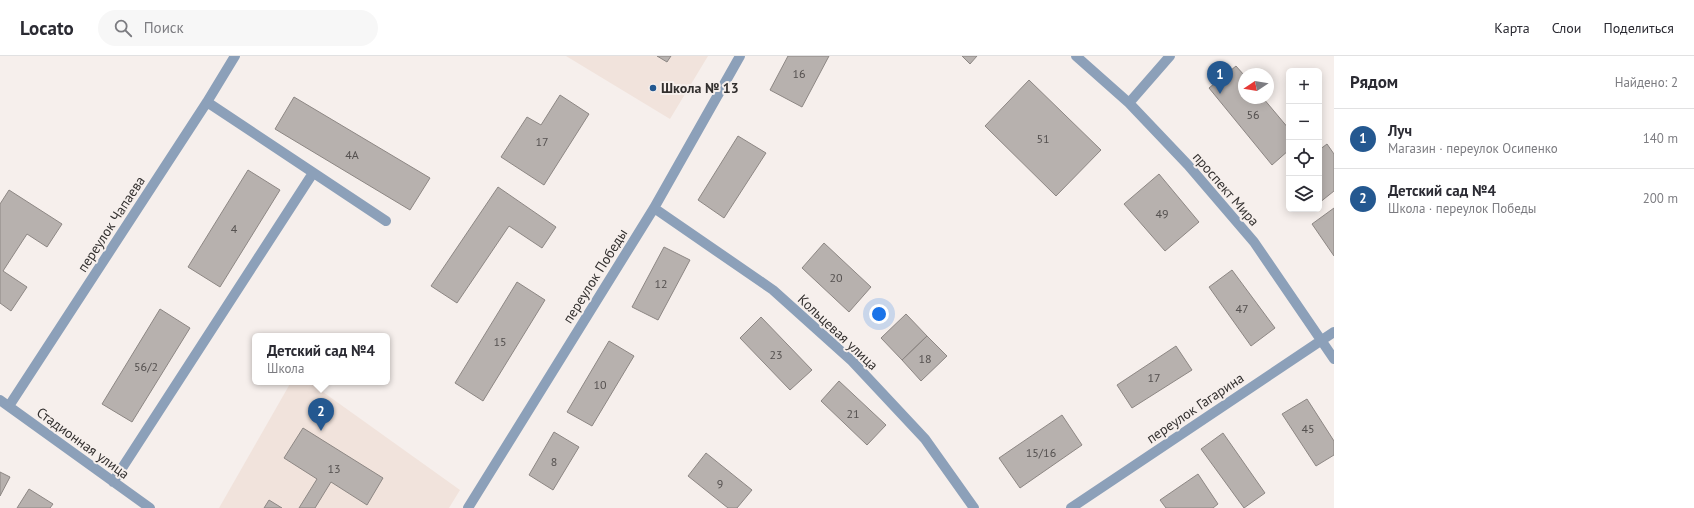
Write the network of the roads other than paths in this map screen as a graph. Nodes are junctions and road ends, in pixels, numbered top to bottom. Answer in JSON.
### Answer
{"nodes":[{"id":1,"x":235,"y":56,"type":"edge"},
{"id":2,"x":740,"y":56,"type":"edge"},
{"id":3,"x":1076,"y":56,"type":"edge"},
{"id":4,"x":1170,"y":56,"type":"edge"},
{"id":5,"x":208,"y":102,"type":"junction"},
{"id":6,"x":1129,"y":103,"type":"junction"},
{"id":7,"x":313,"y":173,"type":"junction"},
{"id":8,"x":654,"y":208,"type":"junction"},
{"id":9,"x":386,"y":221,"type":"dead end"},
{"id":10,"x":1334,"y":332,"type":"edge"},
{"id":11,"x":1321,"y":340,"type":"junction"},
{"id":12,"x":1334,"y":359,"type":"edge"},
{"id":13,"x":0,"y":400,"type":"edge"},
{"id":14,"x":9,"y":406,"type":"junction"},
{"id":15,"x":113,"y":482,"type":"junction"},
{"id":16,"x":150,"y":508,"type":"edge"},
{"id":17,"x":468,"y":508,"type":"edge"},
{"id":18,"x":974,"y":508,"type":"edge"},
{"id":19,"x":1071,"y":508,"type":"edge"}],
"edges":[{"from":1,"to":5,"type":"street","name":"переулок Чапаева"},
{"from":2,"to":8,"type":"street","name":"переулок Победы"},
{"from":3,"to":6,"type":"street","name":"проспект Мира"},
{"from":4,"to":6,"type":"street"},
{"from":5,"to":7,"type":"street"},
{"from":5,"to":14,"type":"street","name":"переулок Чапаева"},
{"from":6,"to":11,"type":"street","name":"проспект Мира"},
{"from":7,"to":9,"type":"street"},
{"from":7,"to":15,"type":"street"},
{"from":8,"to":17,"type":"street","name":"переулок Победы"},
{"from":8,"to":18,"type":"street","name":"Кольцевая улица"},
{"from":10,"to":11,"type":"street","name":"переулок Гагарина"},
{"from":11,"to":12,"type":"street","name":"проспект Мира"},
{"from":11,"to":19,"type":"street","name":"переулок Гагарина"},
{"from":13,"to":14,"type":"street","name":"Стадионная улица"},
{"from":14,"to":15,"type":"street","name":"Стадионная улица"},
{"from":15,"to":16,"type":"street","name":"Стадионная улица"}]}
